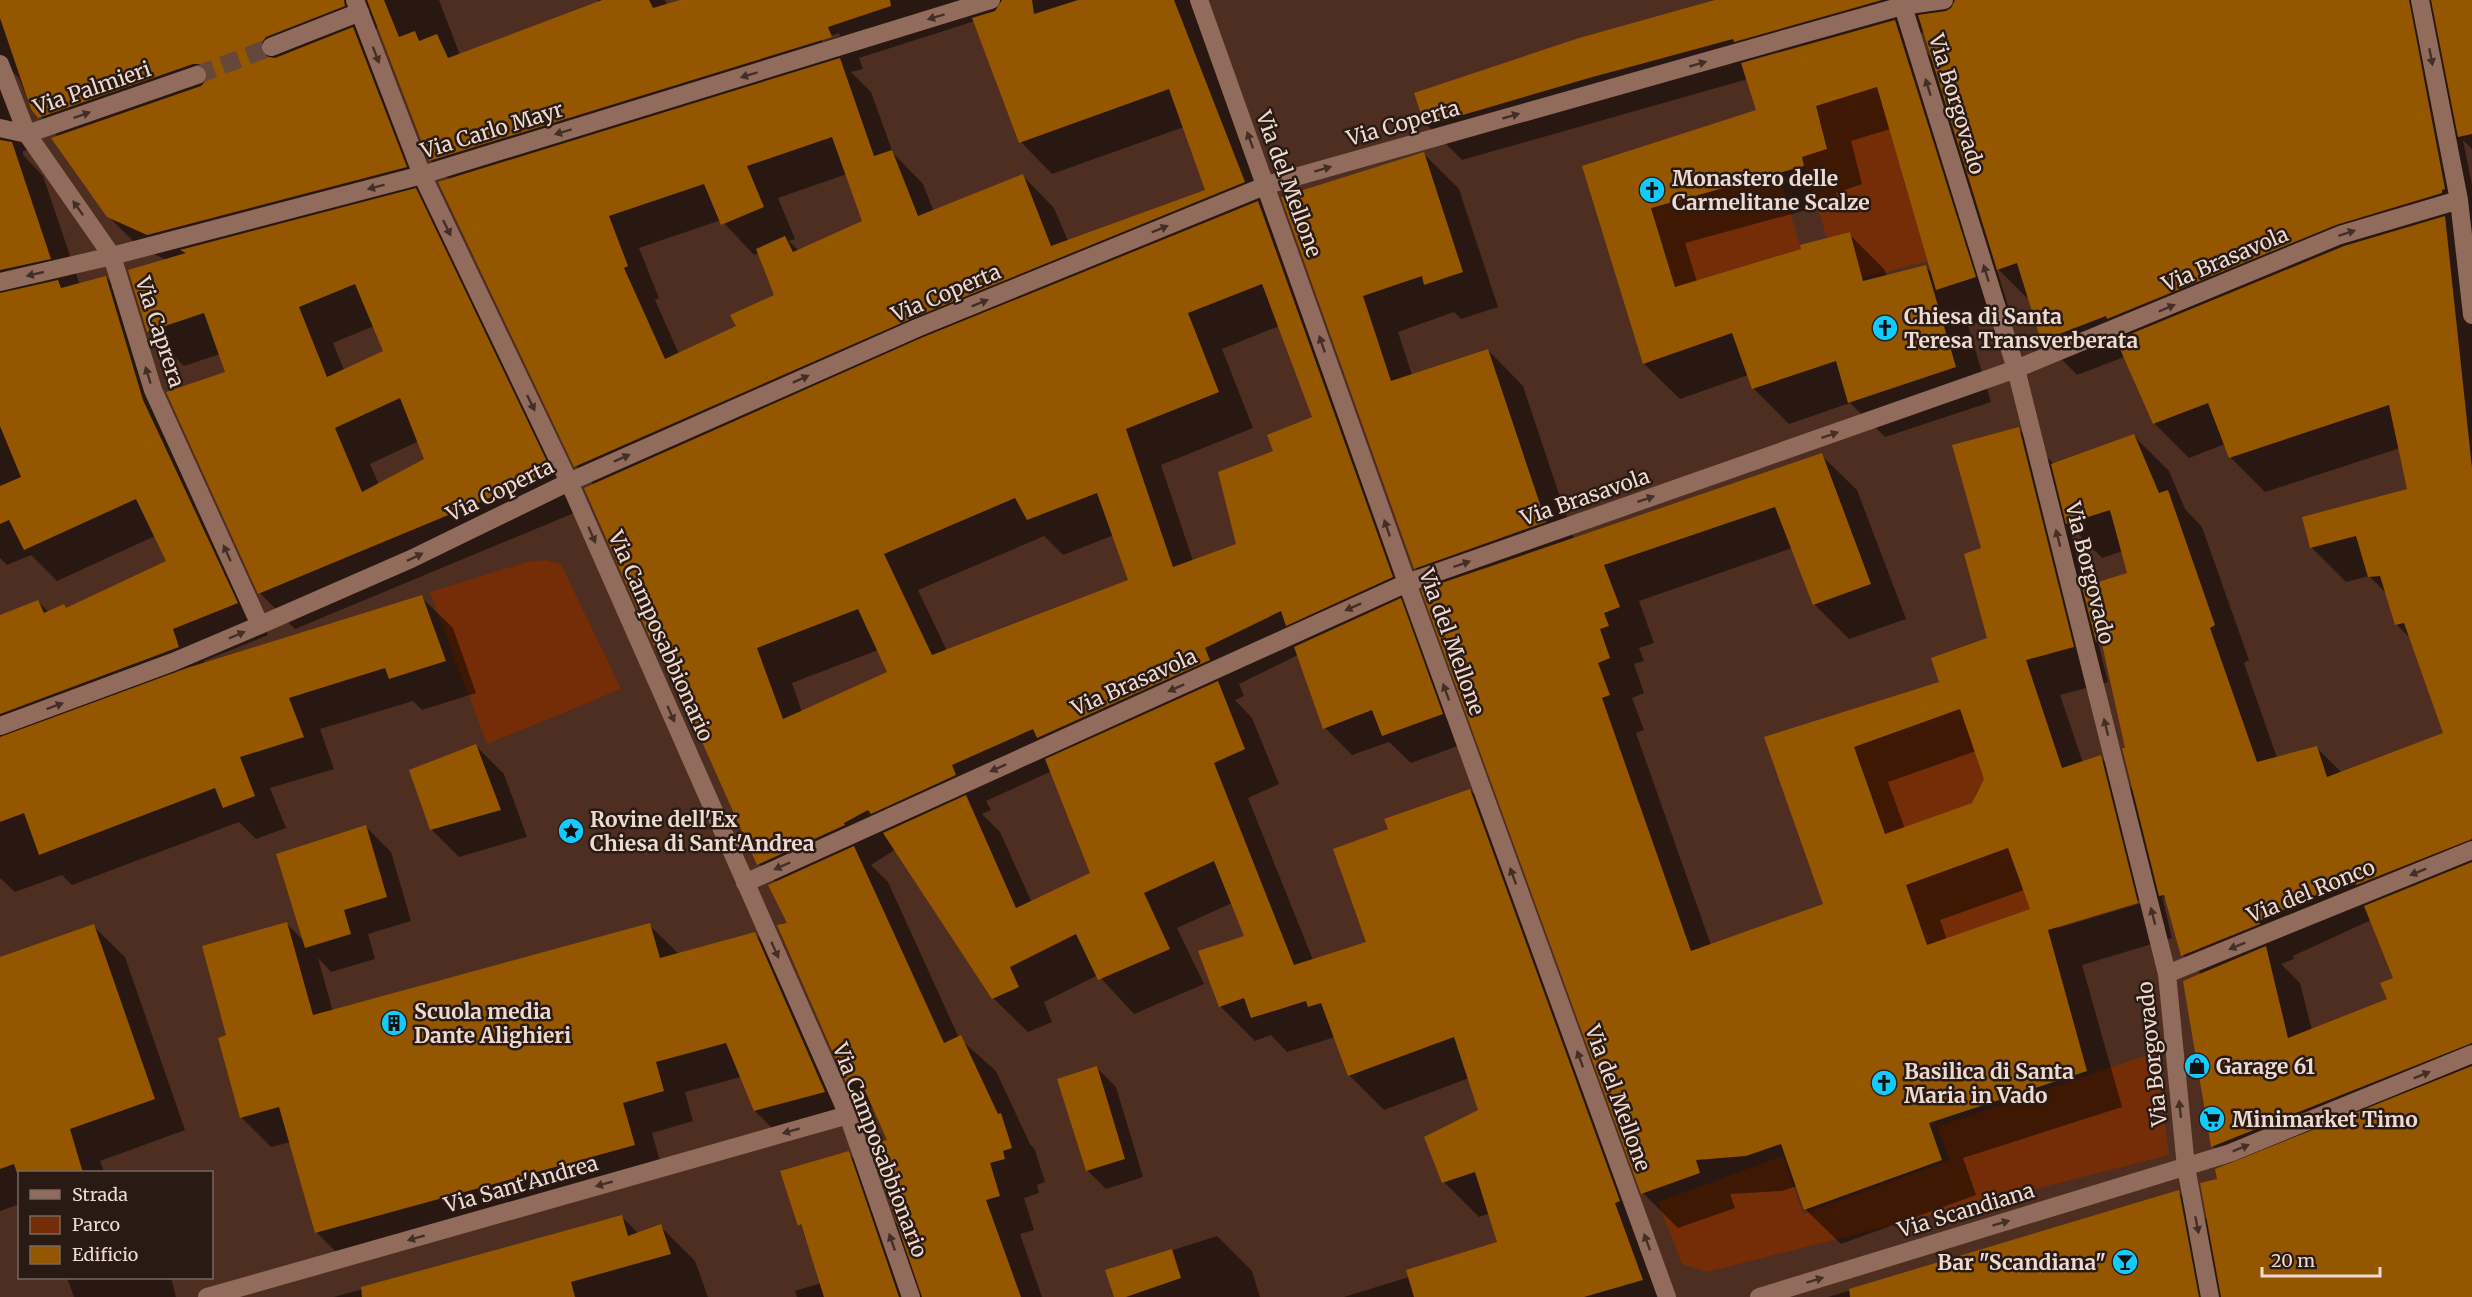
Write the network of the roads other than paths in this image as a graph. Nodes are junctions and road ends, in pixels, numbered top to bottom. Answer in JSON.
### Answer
{"nodes":[{"id":1,"x":991,"y":0,"type":"edge"},
{"id":2,"x":1199,"y":0,"type":"edge"},
{"id":3,"x":1944,"y":0,"type":"edge"},
{"id":4,"x":2420,"y":0,"type":"edge"},
{"id":5,"x":1902,"y":3,"type":"edge"},
{"id":6,"x":358,"y":6,"type":"edge"},
{"id":7,"x":272,"y":47,"type":"tunnel mouth"},
{"id":8,"x":0,"y":64,"type":"edge"},
{"id":9,"x":197,"y":75,"type":"tunnel mouth"},
{"id":10,"x":0,"y":128,"type":"edge"},
{"id":11,"x":27,"y":134,"type":"junction"},
{"id":12,"x":422,"y":175,"type":"junction"},
{"id":13,"x":1267,"y":185,"type":"junction"},
{"id":14,"x":2459,"y":200,"type":"junction"},
{"id":15,"x":112,"y":256,"type":"junction"},
{"id":16,"x":0,"y":282,"type":"edge"},
{"id":17,"x":2472,"y":315,"type":"edge"},
{"id":18,"x":2016,"y":369,"type":"junction"},
{"id":19,"x":569,"y":482,"type":"junction"},
{"id":20,"x":1407,"y":583,"type":"junction"},
{"id":21,"x":260,"y":625,"type":"junction"},
{"id":22,"x":0,"y":726,"type":"edge"},
{"id":23,"x":2472,"y":850,"type":"edge"},
{"id":24,"x":745,"y":883,"type":"junction"},
{"id":25,"x":2168,"y":974,"type":"junction"},
{"id":26,"x":2472,"y":1054,"type":"edge"},
{"id":27,"x":848,"y":1115,"type":"junction"},
{"id":28,"x":2186,"y":1167,"type":"junction"},
{"id":29,"x":207,"y":1297,"type":"edge"},
{"id":30,"x":911,"y":1297,"type":"edge"},
{"id":31,"x":1667,"y":1297,"type":"edge"},
{"id":32,"x":1759,"y":1297,"type":"edge"},
{"id":33,"x":2210,"y":1297,"type":"edge"}],
"edges":[{"from":1,"to":12,"type":"street","name":"Via Carlo Mayr","one_way":true},
{"from":13,"to":2,"type":"street","name":"Via del Mellone","one_way":true},
{"from":3,"to":5,"type":"street","name":"Via Coperta"},
{"from":4,"to":14,"type":"street","one_way":true},
{"from":13,"to":5,"type":"street","name":"Via Coperta","one_way":true},
{"from":18,"to":5,"type":"street","name":"Via Borgovado","one_way":true},
{"from":6,"to":7,"type":"street"},
{"from":6,"to":12,"type":"street","name":"Via Camposabbionario","one_way":true},
{"from":8,"to":11,"type":"street","name":"Via Caprera"},
{"from":11,"to":9,"type":"street","name":"Via Palmieri","one_way":true},
{"from":10,"to":11,"type":"street","name":"Via Palmieri"},
{"from":15,"to":11,"type":"street","name":"Via Caprera","one_way":true},
{"from":12,"to":15,"type":"street","name":"Via Carlo Mayr","one_way":true},
{"from":12,"to":19,"type":"street","name":"Via Camposabbionario","one_way":true},
{"from":19,"to":13,"type":"street","name":"Via Coperta","one_way":true},
{"from":20,"to":13,"type":"street","name":"Via del Mellone","one_way":true},
{"from":14,"to":17,"type":"street"},
{"from":18,"to":14,"type":"street","name":"Via Brasavola","one_way":true},
{"from":15,"to":16,"type":"street","name":"Via Carlo Mayr","one_way":true},
{"from":21,"to":15,"type":"street","name":"Via Caprera","one_way":true},
{"from":20,"to":18,"type":"street","name":"Via Brasavola","one_way":true},
{"from":25,"to":18,"type":"street","name":"Via Borgovado","one_way":true},
{"from":21,"to":19,"type":"street","name":"Via Coperta","one_way":true},
{"from":19,"to":24,"type":"street","name":"Via Camposabbionario","one_way":true},
{"from":20,"to":24,"type":"street","name":"Via Brasavola","one_way":true},
{"from":31,"to":20,"type":"street","name":"Via del Mellone","one_way":true},
{"from":22,"to":21,"type":"street","name":"Via Coperta","one_way":true},
{"from":23,"to":25,"type":"street","name":"Via del Ronco","one_way":true},
{"from":24,"to":27,"type":"street","name":"Via Camposabbionario","one_way":true},
{"from":28,"to":25,"type":"street","name":"Via Borgovado","one_way":true},
{"from":28,"to":26,"type":"street","name":"Via Scandiana","one_way":true},
{"from":27,"to":29,"type":"street","name":"Via Sant'Andrea","one_way":true},
{"from":30,"to":27,"type":"street","name":"Via Camposabbionario","one_way":true},
{"from":32,"to":28,"type":"street","name":"Via Scandiana","one_way":true},
{"from":28,"to":33,"type":"street","name":"Via Borgovado","one_way":true}]}
